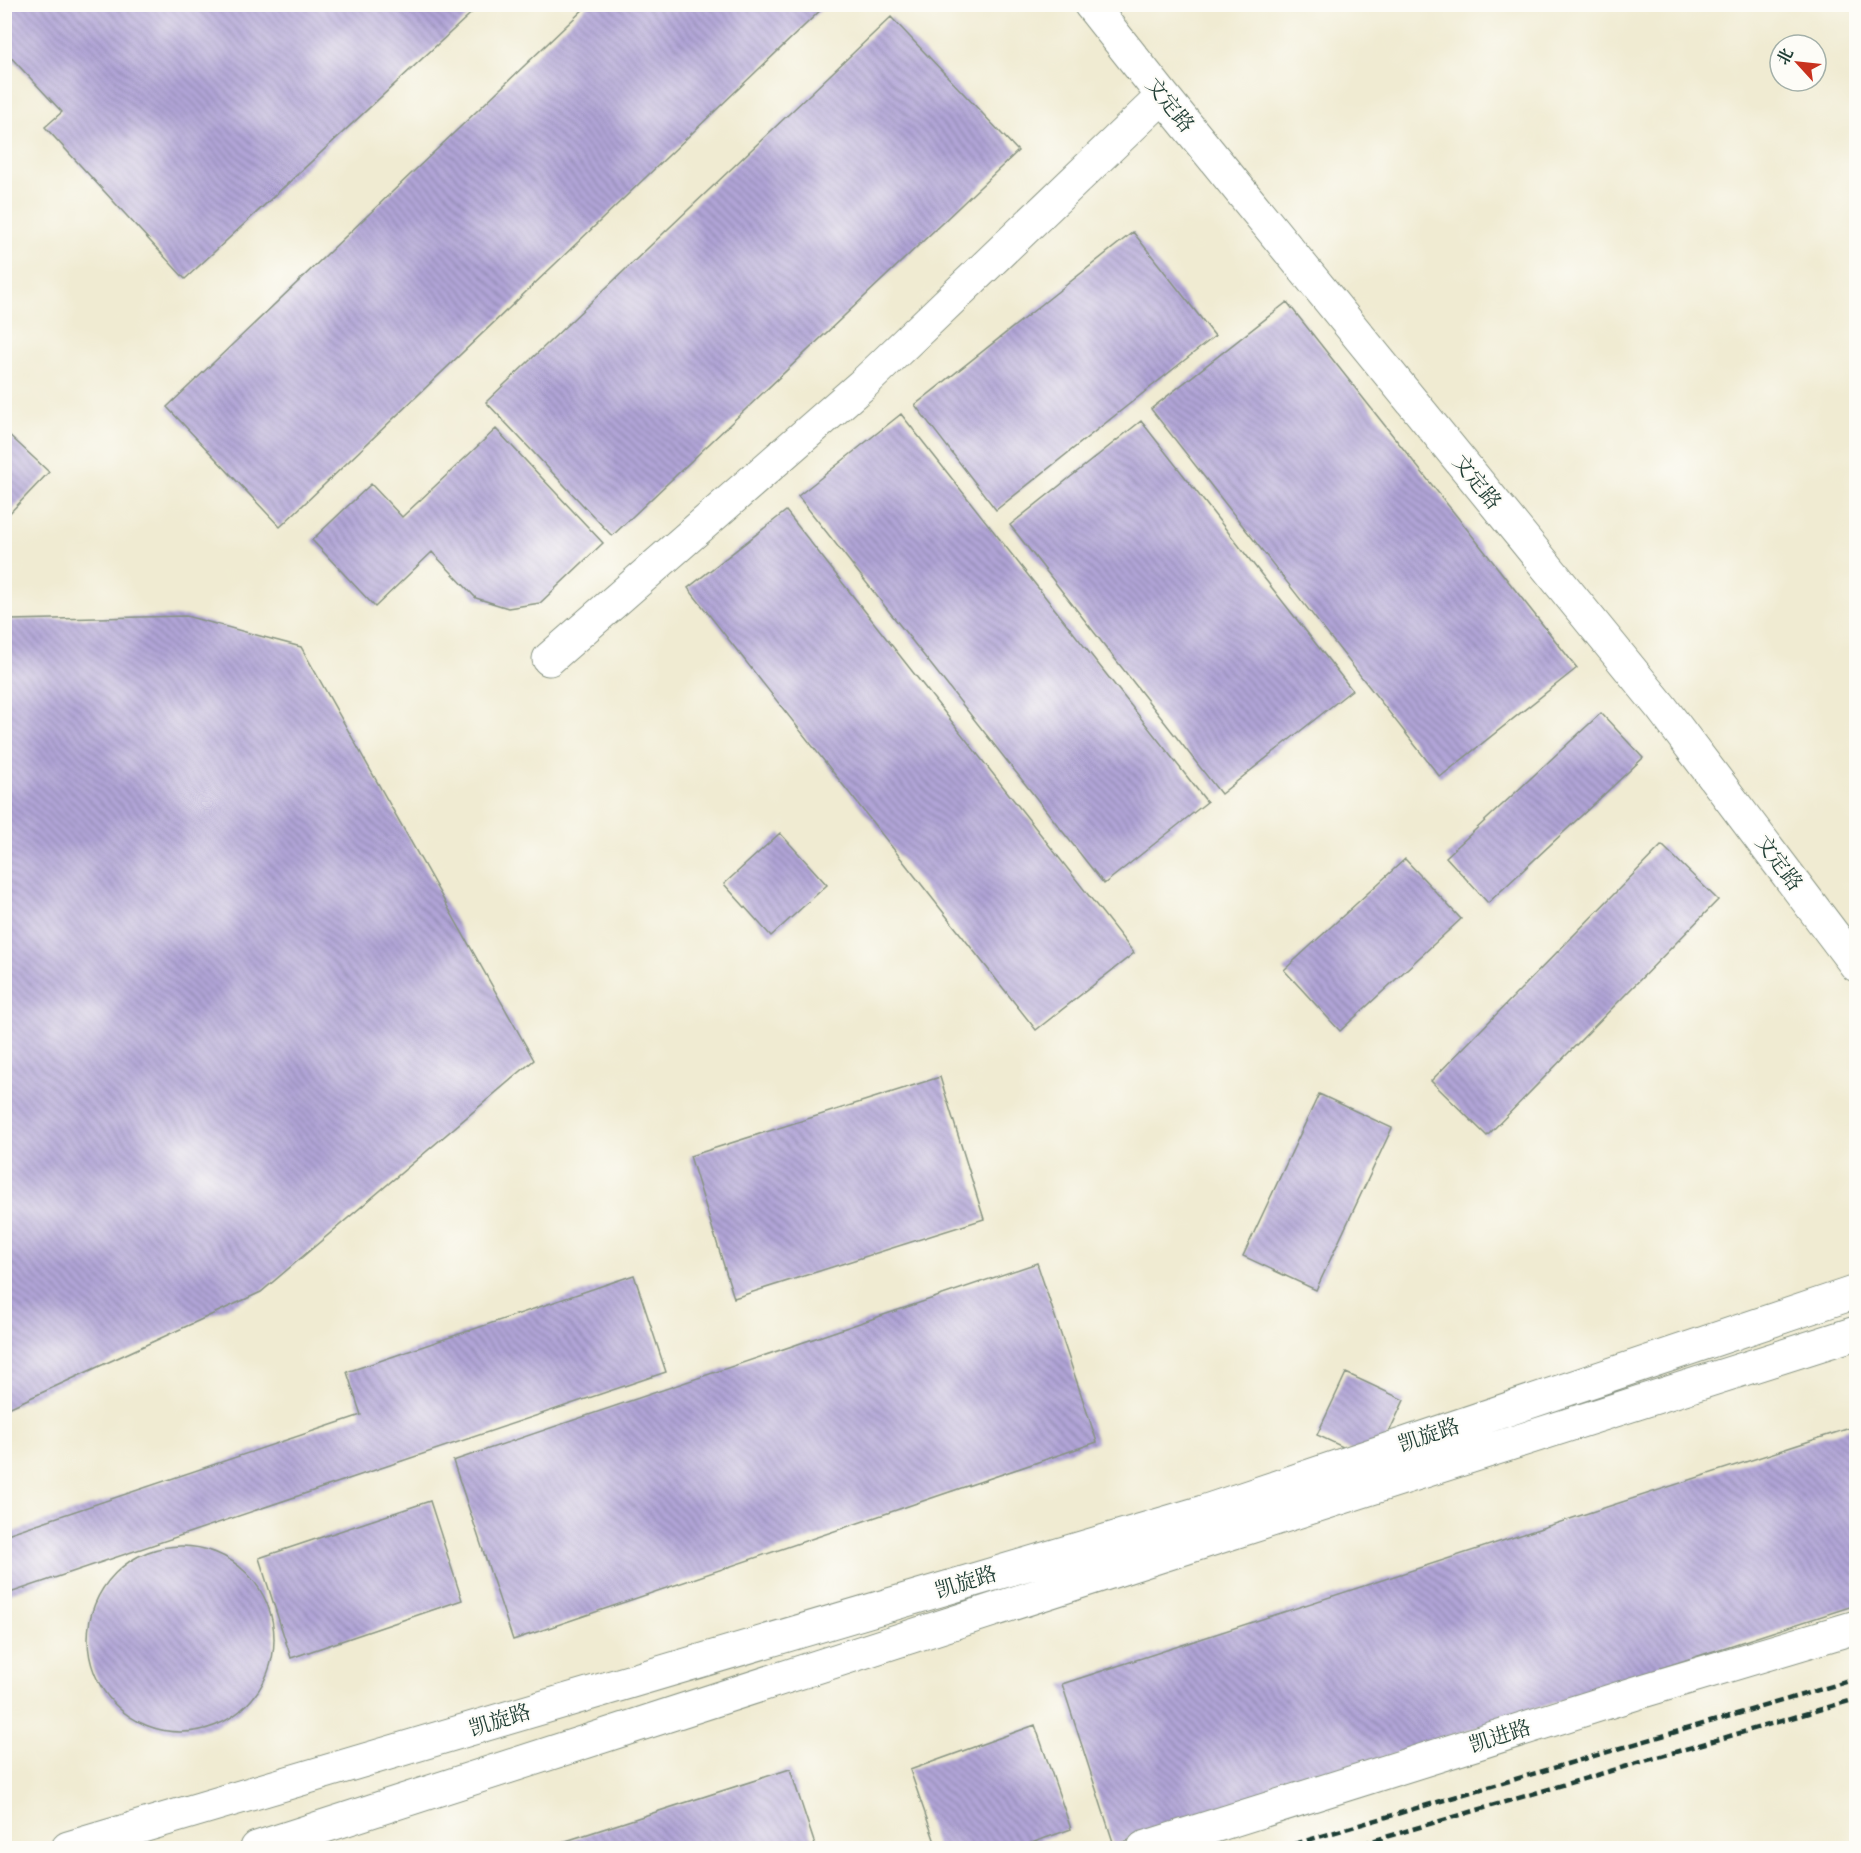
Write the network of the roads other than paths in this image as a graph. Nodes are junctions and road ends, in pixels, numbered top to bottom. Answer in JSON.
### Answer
{"nodes":[{"id":1,"x":1090,"y":4,"type":"edge"},
{"id":2,"x":1163,"y":96,"type":"junction"},
{"id":3,"x":549,"y":659,"type":"dead end"},
{"id":4,"x":1857,"y":965,"type":"edge"},
{"id":5,"x":1857,"y":1292,"type":"edge"},
{"id":6,"x":1857,"y":1333,"type":"edge"},
{"id":7,"x":1857,"y":1627,"type":"edge"},
{"id":8,"x":68,"y":1848,"type":"edge"},
{"id":9,"x":257,"y":1848,"type":"edge"},
{"id":10,"x":1144,"y":1848,"type":"edge"}],
"edges":[{"from":1,"to":2,"type":"street","name":"文定路"},
{"from":2,"to":3,"type":"street"},
{"from":2,"to":4,"type":"street","name":"文定路"},
{"from":5,"to":8,"type":"street","name":"凯旋路"},
{"from":6,"to":9,"type":"street","name":"凯旋路"},
{"from":7,"to":10,"type":"street","name":"凯进路"}]}
